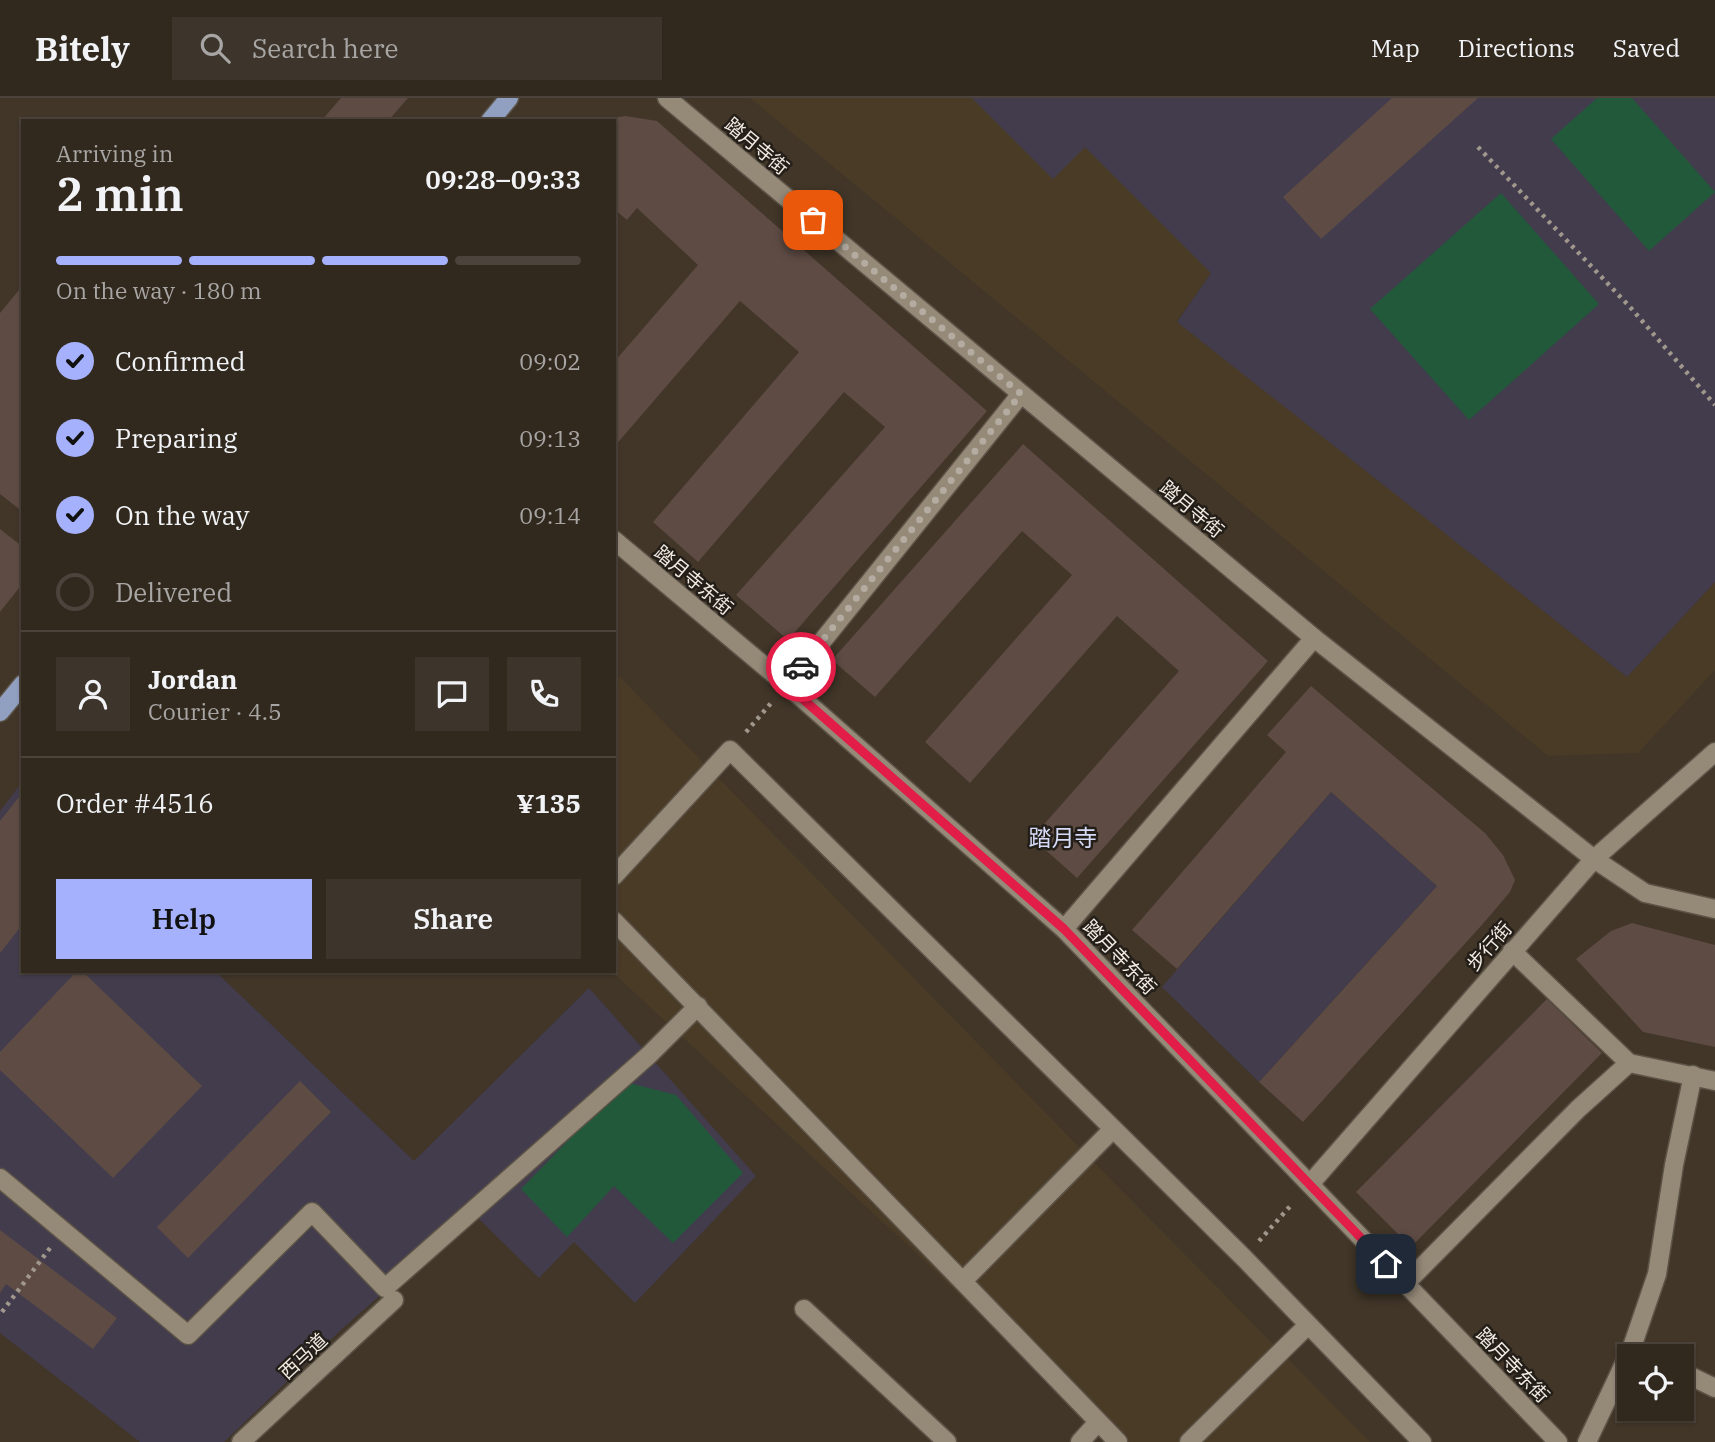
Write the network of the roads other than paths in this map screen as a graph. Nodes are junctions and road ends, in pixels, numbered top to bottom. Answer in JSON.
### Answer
{"nodes":[{"id":1,"x":509,"y":98,"type":"edge"},
{"id":2,"x":667,"y":98,"type":"edge"},
{"id":3,"x":493,"y":119,"type":"edge"},
{"id":4,"x":1021,"y":394,"type":"junction"},
{"id":5,"x":616,"y":542,"type":"edge"},
{"id":6,"x":1314,"y":638,"type":"junction"},
{"id":7,"x":787,"y":685,"type":"junction"},
{"id":8,"x":21,"y":686,"type":"edge"},
{"id":9,"x":0,"y":712,"type":"edge"},
{"id":10,"x":1715,"y":752,"type":"edge"},
{"id":11,"x":1594,"y":859,"type":"junction"},
{"id":12,"x":616,"y":874,"type":"edge"},
{"id":13,"x":1715,"y":909,"type":"edge"},
{"id":14,"x":616,"y":923,"type":"edge"},
{"id":15,"x":1064,"y":929,"type":"junction"},
{"id":16,"x":1512,"y":951,"type":"junction"},
{"id":17,"x":698,"y":1006,"type":"junction"},
{"id":18,"x":1629,"y":1063,"type":"junction"},
{"id":19,"x":1693,"y":1075,"type":"junction"},
{"id":20,"x":1715,"y":1081,"type":"edge"},
{"id":21,"x":1113,"y":1129,"type":"junction"},
{"id":22,"x":0,"y":1178,"type":"edge"},
{"id":23,"x":1310,"y":1184,"type":"junction"},
{"id":24,"x":962,"y":1281,"type":"junction"},
{"id":25,"x":1406,"y":1283,"type":"junction"},
{"id":26,"x":394,"y":1300,"type":"dead end"},
{"id":27,"x":804,"y":1309,"type":"dead end"},
{"id":28,"x":1307,"y":1326,"type":"junction"},
{"id":29,"x":1633,"y":1344,"type":"edge"},
{"id":30,"x":1694,"y":1378,"type":"edge"},
{"id":31,"x":1617,"y":1379,"type":"edge"},
{"id":32,"x":1715,"y":1388,"type":"edge"},
{"id":33,"x":1098,"y":1422,"type":"junction"},
{"id":34,"x":241,"y":1442,"type":"edge"},
{"id":35,"x":947,"y":1442,"type":"edge"},
{"id":36,"x":1080,"y":1442,"type":"edge"},
{"id":37,"x":1118,"y":1442,"type":"edge"},
{"id":38,"x":1189,"y":1442,"type":"edge"},
{"id":39,"x":1422,"y":1442,"type":"edge"},
{"id":40,"x":1558,"y":1442,"type":"edge"},
{"id":41,"x":1587,"y":1442,"type":"edge"}],
"edges":[{"from":1,"to":3,"type":"main road"},
{"from":2,"to":4,"type":"street","name":"踏月寺街"},
{"from":4,"to":6,"type":"street","name":"踏月寺街"},
{"from":4,"to":7,"type":"street"},
{"from":5,"to":7,"type":"street","name":"踏月寺东街"},
{"from":6,"to":11,"type":"street","name":"踏月寺街"},
{"from":6,"to":15,"type":"street"},
{"from":7,"to":15,"type":"street","name":"踏月寺东街"},
{"from":8,"to":9,"type":"main road"},
{"from":10,"to":11,"type":"street","name":"步行街"},
{"from":11,"to":13,"type":"street","name":"踏月寺街"},
{"from":11,"to":16,"type":"street","name":"步行街"},
{"from":12,"to":21,"type":"street"},
{"from":14,"to":17,"type":"street"},
{"from":15,"to":23,"type":"street","name":"踏月寺东街"},
{"from":16,"to":18,"type":"street"},
{"from":16,"to":23,"type":"street","name":"步行街"},
{"from":17,"to":22,"type":"street"},
{"from":17,"to":24,"type":"street"},
{"from":18,"to":19,"type":"street"},
{"from":18,"to":25,"type":"street"},
{"from":19,"to":20,"type":"street"},
{"from":19,"to":29,"type":"street"},
{"from":21,"to":24,"type":"street"},
{"from":21,"to":28,"type":"street"},
{"from":23,"to":25,"type":"street","name":"踏月寺东街"},
{"from":24,"to":33,"type":"street"},
{"from":25,"to":40,"type":"street","name":"踏月寺东街"},
{"from":26,"to":34,"type":"street","name":"西马道"},
{"from":27,"to":35,"type":"street"},
{"from":28,"to":38,"type":"street"},
{"from":28,"to":39,"type":"street"},
{"from":30,"to":32,"type":"street"},
{"from":31,"to":41,"type":"street"},
{"from":33,"to":36,"type":"street"},
{"from":33,"to":37,"type":"street"}]}
